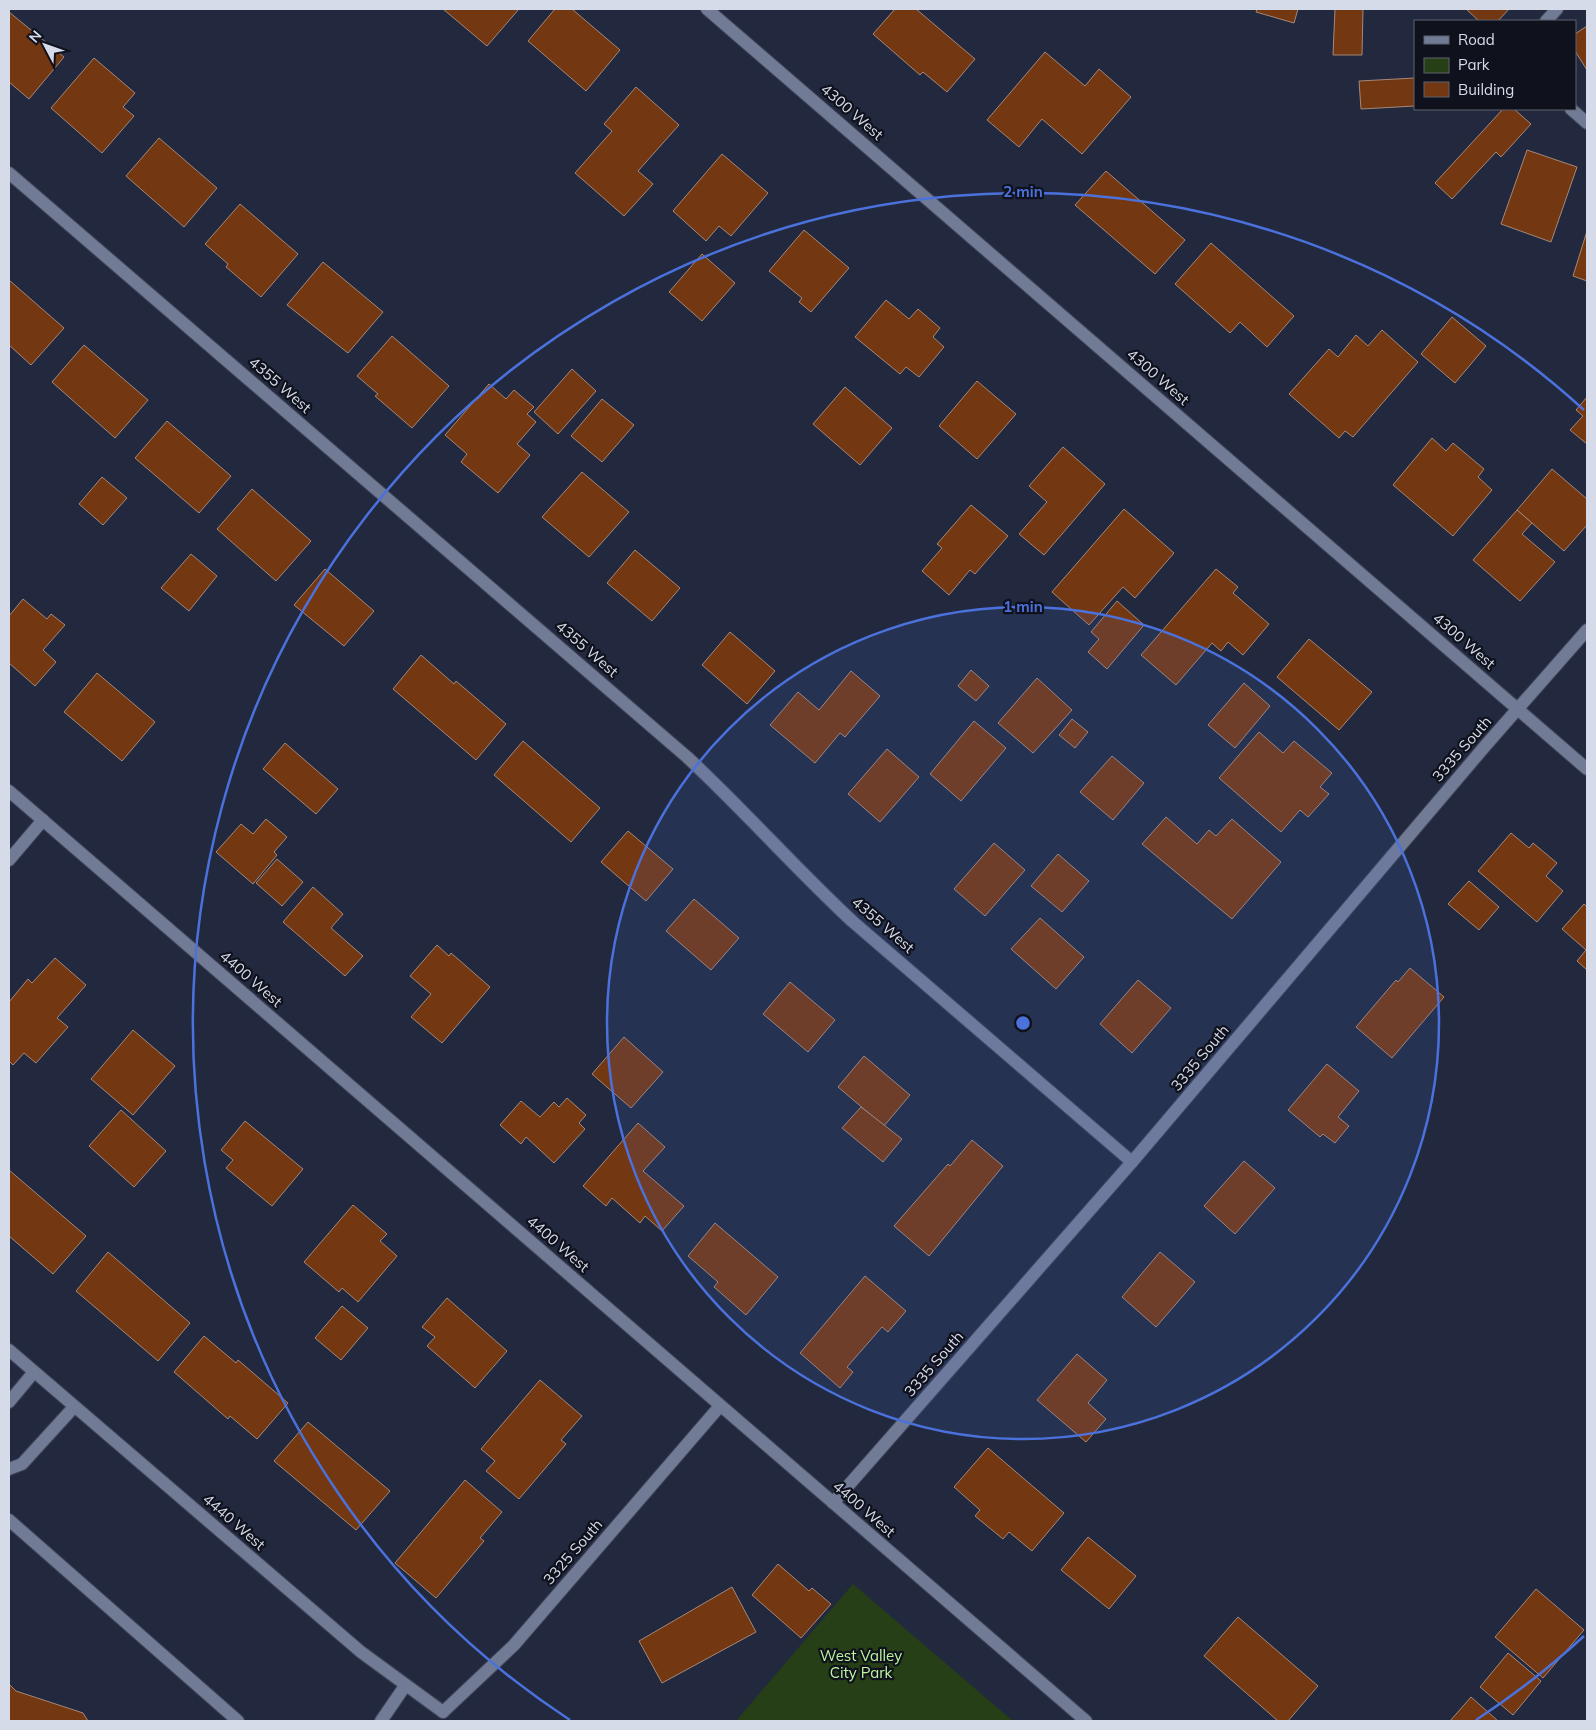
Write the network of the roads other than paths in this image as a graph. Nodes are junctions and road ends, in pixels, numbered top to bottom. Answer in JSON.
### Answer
{"nodes":[{"id":1,"x":707,"y":9,"type":"edge"},
{"id":2,"x":1557,"y":9,"type":"edge"},
{"id":3,"x":1547,"y":20,"type":"edge"},
{"id":4,"x":1572,"y":110,"type":"edge"},
{"id":5,"x":1587,"y":123,"type":"edge"},
{"id":6,"x":9,"y":173,"type":"edge"},
{"id":7,"x":1587,"y":630,"type":"edge"},
{"id":8,"x":1518,"y":709,"type":"junction"},
{"id":9,"x":1587,"y":769,"type":"edge"},
{"id":10,"x":9,"y":791,"type":"edge"},
{"id":11,"x":43,"y":820,"type":"junction"},
{"id":12,"x":9,"y":860,"type":"edge"},
{"id":13,"x":1132,"y":1162,"type":"junction"},
{"id":14,"x":9,"y":1350,"type":"edge"},
{"id":15,"x":34,"y":1372,"type":"junction"},
{"id":16,"x":9,"y":1402,"type":"edge"},
{"id":17,"x":720,"y":1406,"type":"junction"},
{"id":18,"x":74,"y":1407,"type":"junction"},
{"id":19,"x":9,"y":1469,"type":"edge"},
{"id":20,"x":833,"y":1503,"type":"junction"},
{"id":21,"x":9,"y":1520,"type":"edge"},
{"id":22,"x":405,"y":1686,"type":"junction"},
{"id":23,"x":442,"y":1717,"type":"edge"},
{"id":24,"x":238,"y":1721,"type":"edge"},
{"id":25,"x":381,"y":1721,"type":"edge"},
{"id":26,"x":1086,"y":1721,"type":"edge"}],
"edges":[{"from":1,"to":8,"type":"street","name":"4300 West"},
{"from":2,"to":3,"type":"street"},
{"from":4,"to":5,"type":"street"},
{"from":6,"to":13,"type":"street","name":"4355 West"},
{"from":7,"to":8,"type":"street","name":"3335 South"},
{"from":8,"to":9,"type":"street","name":"4300 West"},
{"from":8,"to":13,"type":"street","name":"3335 South"},
{"from":10,"to":11,"type":"street","name":"4400 West"},
{"from":11,"to":12,"type":"street"},
{"from":11,"to":17,"type":"street","name":"4400 West"},
{"from":13,"to":20,"type":"street","name":"3335 South"},
{"from":14,"to":15,"type":"street","name":"4440 West"},
{"from":15,"to":16,"type":"street"},
{"from":15,"to":18,"type":"street","name":"4440 West"},
{"from":17,"to":20,"type":"street","name":"4400 West"},
{"from":17,"to":23,"type":"street","name":"3325 South"},
{"from":18,"to":19,"type":"street"},
{"from":18,"to":22,"type":"street","name":"4440 West"},
{"from":20,"to":26,"type":"street","name":"4400 West"},
{"from":21,"to":24,"type":"street"},
{"from":22,"to":23,"type":"street","name":"4440 West"},
{"from":22,"to":25,"type":"street"}]}
